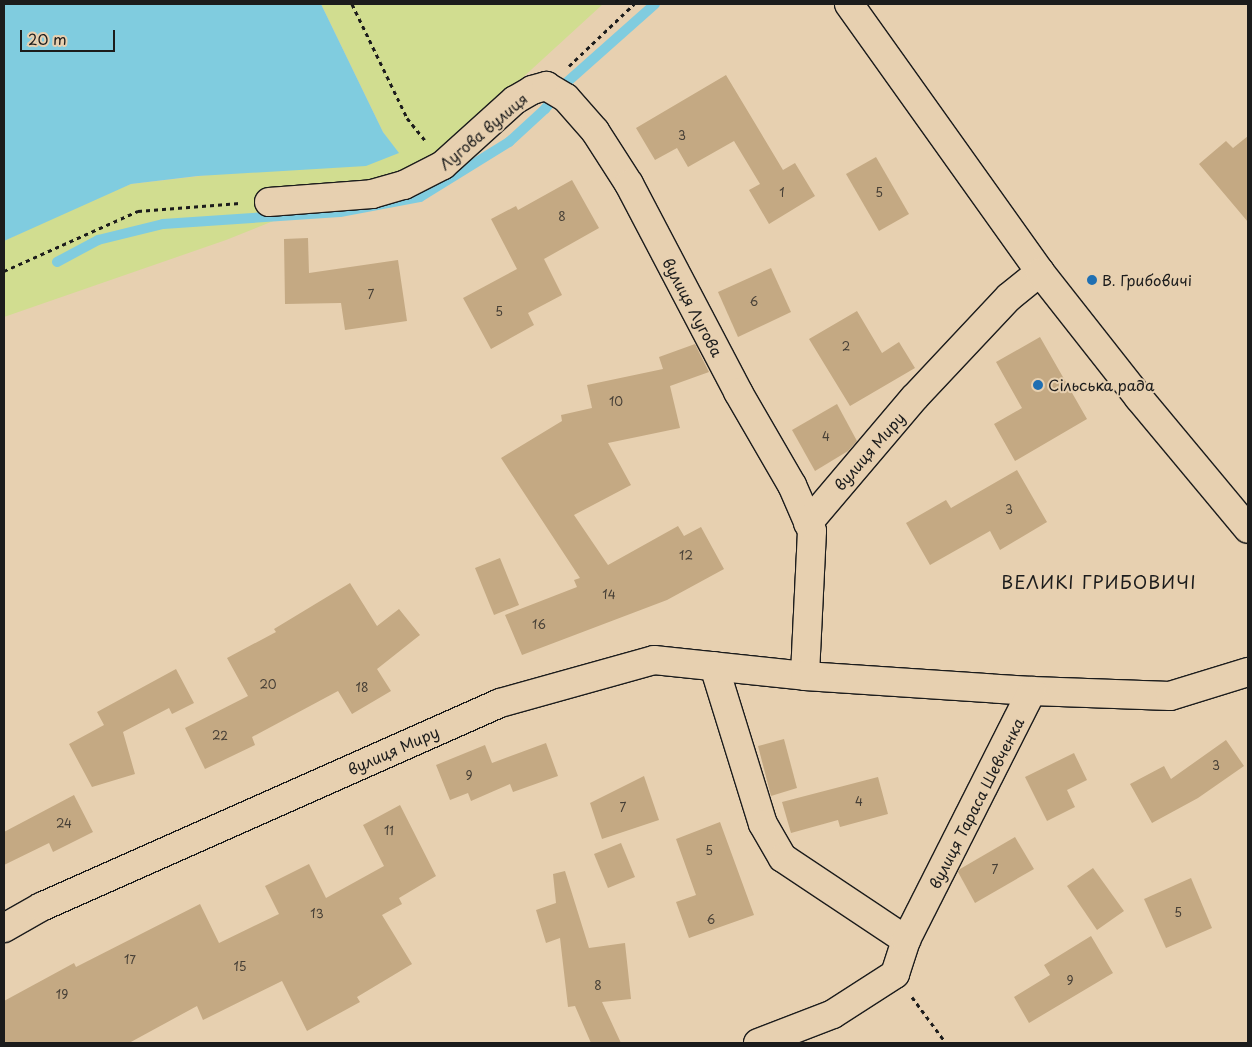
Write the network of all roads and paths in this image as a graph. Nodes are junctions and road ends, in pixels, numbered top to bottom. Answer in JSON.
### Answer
{"nodes":[{"id":1,"x":352,"y":4,"type":"edge"},
{"id":2,"x":634,"y":4,"type":"edge"},
{"id":3,"x":849,"y":4,"type":"edge"},
{"id":4,"x":554,"y":91,"type":"junction"},
{"id":5,"x":443,"y":165,"type":"junction"},
{"id":6,"x":269,"y":202,"type":"joint"},
{"id":7,"x":4,"y":271,"type":"edge"},
{"id":8,"x":1040,"y":272,"type":"junction"},
{"id":9,"x":808,"y":523,"type":"junction"},
{"id":10,"x":1248,"y":530,"type":"edge"},
{"id":11,"x":714,"y":666,"type":"junction"},
{"id":12,"x":1248,"y":672,"type":"edge"},
{"id":13,"x":805,"y":676,"type":"junction"},
{"id":14,"x":1032,"y":692,"type":"junction"},
{"id":15,"x":4,"y":928,"type":"edge"},
{"id":16,"x":906,"y":940,"type":"junction"},
{"id":17,"x":895,"y":974,"type":"junction"},
{"id":18,"x":758,"y":1043,"type":"edge"},
{"id":19,"x":946,"y":1043,"type":"edge"}],
"edges":[{"from":1,"to":5,"type":"path"},
{"from":2,"to":4,"type":"path"},
{"from":3,"to":8,"type":"main road"},
{"from":4,"to":5,"type":"main road","name":"Лугова вулиця"},
{"from":4,"to":9,"type":"main road","name":"вулиця Лугова"},
{"from":5,"to":6,"type":"main road","name":"Лугова вулиця"},
{"from":6,"to":7,"type":"path"},
{"from":8,"to":9,"type":"main road","name":"вулиця Миру"},
{"from":8,"to":10,"type":"main road"},
{"from":9,"to":13,"type":"main road"},
{"from":11,"to":13,"type":"main road","name":"вулиця Миру"},
{"from":11,"to":15,"type":"main road","name":"вулиця Миру"},
{"from":11,"to":16,"type":"main road"},
{"from":12,"to":14,"type":"main road"},
{"from":13,"to":14,"type":"main road","name":"вулиця Миру"},
{"from":14,"to":16,"type":"main road","name":"вулиця Тараса Шевченка"},
{"from":16,"to":17,"type":"main road","name":"вулиця Тараса Шевченка"},
{"from":17,"to":18,"type":"main road"},
{"from":17,"to":19,"type":"path"}]}
